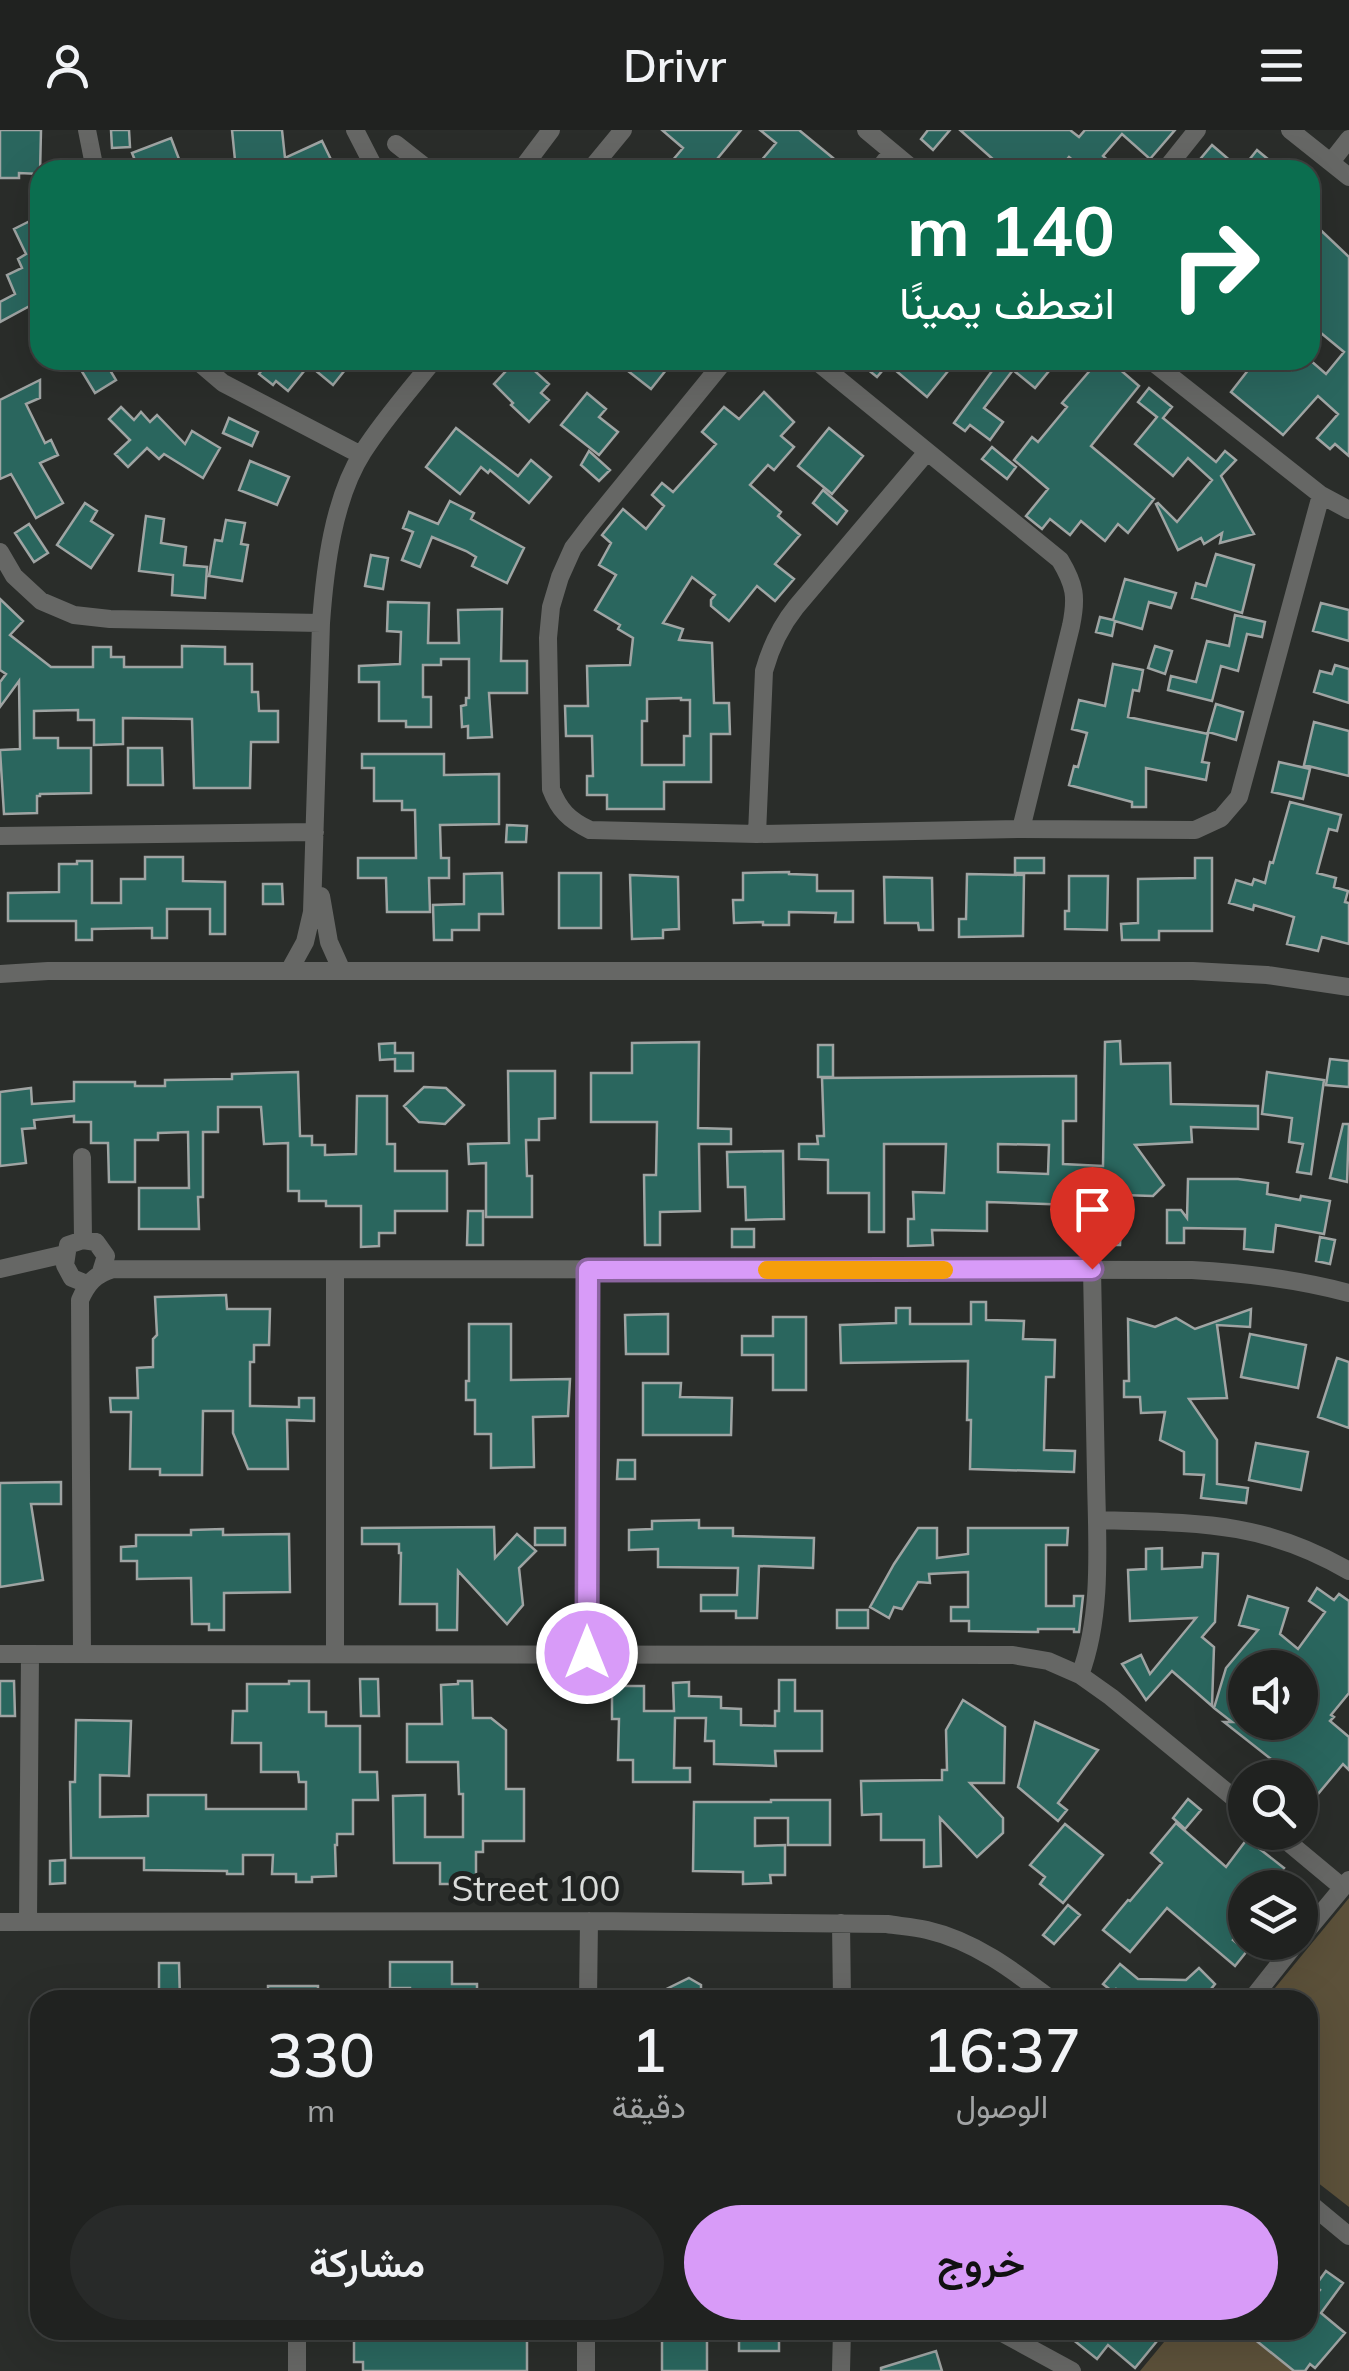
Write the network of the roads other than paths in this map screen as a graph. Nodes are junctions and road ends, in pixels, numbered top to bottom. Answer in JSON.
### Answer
{"nodes":[{"id":1,"x":87,"y":130,"type":"edge"},
{"id":2,"x":356,"y":130,"type":"edge"},
{"id":3,"x":550,"y":130,"type":"edge"},
{"id":4,"x":622,"y":130,"type":"edge"},
{"id":5,"x":866,"y":130,"type":"edge"},
{"id":6,"x":1198,"y":130,"type":"edge"},
{"id":7,"x":1290,"y":130,"type":"edge"},
{"id":8,"x":1349,"y":139,"type":"edge"},
{"id":9,"x":396,"y":144,"type":"dead end"},
{"id":10,"x":892,"y":152,"type":"junction"},
{"id":11,"x":93,"y":160,"type":"edge"},
{"id":12,"x":371,"y":160,"type":"edge"},
{"id":13,"x":416,"y":160,"type":"edge"},
{"id":14,"x":528,"y":160,"type":"edge"},
{"id":15,"x":598,"y":160,"type":"edge"},
{"id":16,"x":886,"y":160,"type":"edge"},
{"id":17,"x":902,"y":160,"type":"edge"},
{"id":18,"x":1173,"y":160,"type":"edge"},
{"id":19,"x":1331,"y":162,"type":"junction"},
{"id":20,"x":1349,"y":177,"type":"edge"},
{"id":21,"x":208,"y":370,"type":"edge"},
{"id":22,"x":426,"y":370,"type":"edge"},
{"id":23,"x":718,"y":370,"type":"edge"},
{"id":24,"x":827,"y":370,"type":"edge"},
{"id":25,"x":1163,"y":370,"type":"edge"},
{"id":26,"x":926,"y":452,"type":"junction"},
{"id":27,"x":361,"y":455,"type":"junction"},
{"id":28,"x":1321,"y":496,"type":"junction"},
{"id":29,"x":1349,"y":510,"type":"edge"},
{"id":30,"x":0,"y":552,"type":"edge"},
{"id":31,"x":321,"y":623,"type":"junction"},
{"id":32,"x":1021,"y":829,"type":"junction"},
{"id":33,"x":315,"y":832,"type":"junction"},
{"id":34,"x":757,"y":834,"type":"junction"},
{"id":35,"x":0,"y":836,"type":"edge"},
{"id":36,"x":316,"y":861,"type":"junction"},
{"id":37,"x":289,"y":971,"type":"junction"},
{"id":38,"x":342,"y":971,"type":"junction"},
{"id":39,"x":0,"y":974,"type":"edge"},
{"id":40,"x":1349,"y":987,"type":"edge"},
{"id":41,"x":82,"y":1157,"type":"dead end"},
{"id":42,"x":83,"y":1240,"type":"junction"},
{"id":43,"x":65,"y":1254,"type":"junction"},
{"id":44,"x":0,"y":1269,"type":"edge"},
{"id":45,"x":1092,"y":1269,"type":"junction"},
{"id":46,"x":335,"y":1270,"type":"junction"},
{"id":47,"x":588,"y":1270,"type":"junction"},
{"id":48,"x":94,"y":1278,"type":"junction"},
{"id":49,"x":1349,"y":1294,"type":"edge"},
{"id":50,"x":1096,"y":1520,"type":"junction"},
{"id":51,"x":1349,"y":1571,"type":"edge"},
{"id":52,"x":335,"y":1653,"type":"junction"},
{"id":53,"x":587,"y":1653,"type":"junction"},
{"id":54,"x":0,"y":1654,"type":"edge"},
{"id":55,"x":30,"y":1654,"type":"junction"},
{"id":56,"x":82,"y":1654,"type":"junction"},
{"id":57,"x":1080,"y":1675,"type":"junction"},
{"id":58,"x":1228,"y":1793,"type":"edge"},
{"id":59,"x":1301,"y":1850,"type":"edge"},
{"id":60,"x":1346,"y":1883,"type":"edge"},
{"id":61,"x":1318,"y":1918,"type":"edge"},
{"id":62,"x":0,"y":1922,"type":"edge"},
{"id":63,"x":28,"y":1922,"type":"junction"},
{"id":64,"x":588,"y":1922,"type":"junction"},
{"id":65,"x":841,"y":1922,"type":"junction"},
{"id":66,"x":1284,"y":1960,"type":"edge"},
{"id":67,"x":588,"y":1990,"type":"edge"},
{"id":68,"x":842,"y":1990,"type":"edge"},
{"id":69,"x":1038,"y":1990,"type":"edge"},
{"id":70,"x":1259,"y":1990,"type":"edge"},
{"id":71,"x":1318,"y":2210,"type":"edge"},
{"id":72,"x":1349,"y":2236,"type":"edge"},
{"id":73,"x":297,"y":2340,"type":"edge"},
{"id":74,"x":586,"y":2340,"type":"edge"},
{"id":75,"x":842,"y":2340,"type":"edge"},
{"id":76,"x":1015,"y":2340,"type":"edge"},
{"id":77,"x":297,"y":2371,"type":"edge"},
{"id":78,"x":586,"y":2371,"type":"edge"},
{"id":79,"x":841,"y":2371,"type":"edge"},
{"id":80,"x":1072,"y":2371,"type":"edge"}],
"edges":[{"from":1,"to":11,"type":"street"},
{"from":2,"to":12,"type":"street"},
{"from":3,"to":14,"type":"street"},
{"from":4,"to":15,"type":"street"},
{"from":5,"to":10,"type":"street"},
{"from":6,"to":18,"type":"street"},
{"from":7,"to":19,"type":"street"},
{"from":8,"to":19,"type":"street"},
{"from":9,"to":13,"type":"street"},
{"from":10,"to":16,"type":"street"},
{"from":10,"to":17,"type":"street"},
{"from":19,"to":20,"type":"street"},
{"from":21,"to":27,"type":"street"},
{"from":22,"to":27,"type":"street"},
{"from":23,"to":34,"type":"street"},
{"from":24,"to":26,"type":"street"},
{"from":25,"to":28,"type":"street"},
{"from":26,"to":32,"type":"street"},
{"from":26,"to":34,"type":"street"},
{"from":27,"to":31,"type":"street"},
{"from":28,"to":29,"type":"street"},
{"from":28,"to":32,"type":"street"},
{"from":30,"to":31,"type":"street"},
{"from":31,"to":33,"type":"street"},
{"from":32,"to":34,"type":"street"},
{"from":33,"to":35,"type":"street"},
{"from":33,"to":36,"type":"street"},
{"from":36,"to":37,"type":"street"},
{"from":36,"to":38,"type":"street"},
{"from":37,"to":38,"type":"street"},
{"from":37,"to":39,"type":"street"},
{"from":38,"to":40,"type":"street"},
{"from":41,"to":42,"type":"street"},
{"from":42,"to":43,"type":"street"},
{"from":42,"to":48,"type":"street"},
{"from":43,"to":44,"type":"street"},
{"from":43,"to":48,"type":"street"},
{"from":45,"to":47,"type":"street"},
{"from":45,"to":49,"type":"street"},
{"from":45,"to":50,"type":"street"},
{"from":46,"to":47,"type":"street"},
{"from":46,"to":48,"type":"street"},
{"from":46,"to":52,"type":"street"},
{"from":47,"to":53,"type":"street"},
{"from":48,"to":56,"type":"street"},
{"from":50,"to":51,"type":"street"},
{"from":50,"to":57,"type":"street"},
{"from":52,"to":53,"type":"street"},
{"from":52,"to":56,"type":"street"},
{"from":53,"to":57,"type":"street"},
{"from":54,"to":55,"type":"street"},
{"from":55,"to":56,"type":"street"},
{"from":55,"to":63,"type":"street"},
{"from":57,"to":58,"type":"street"},
{"from":59,"to":60,"type":"street"},
{"from":60,"to":61,"type":"street"},
{"from":62,"to":63,"type":"street","name":"Street 100"},
{"from":63,"to":64,"type":"street","name":"Street 100"},
{"from":64,"to":65,"type":"street","name":"Street 100"},
{"from":64,"to":67,"type":"street"},
{"from":65,"to":68,"type":"street"},
{"from":65,"to":69,"type":"street","name":"Street 100"},
{"from":66,"to":70,"type":"street"},
{"from":71,"to":72,"type":"street"},
{"from":73,"to":77,"type":"street"},
{"from":74,"to":78,"type":"street"},
{"from":75,"to":79,"type":"street"},
{"from":76,"to":80,"type":"street"}]}
